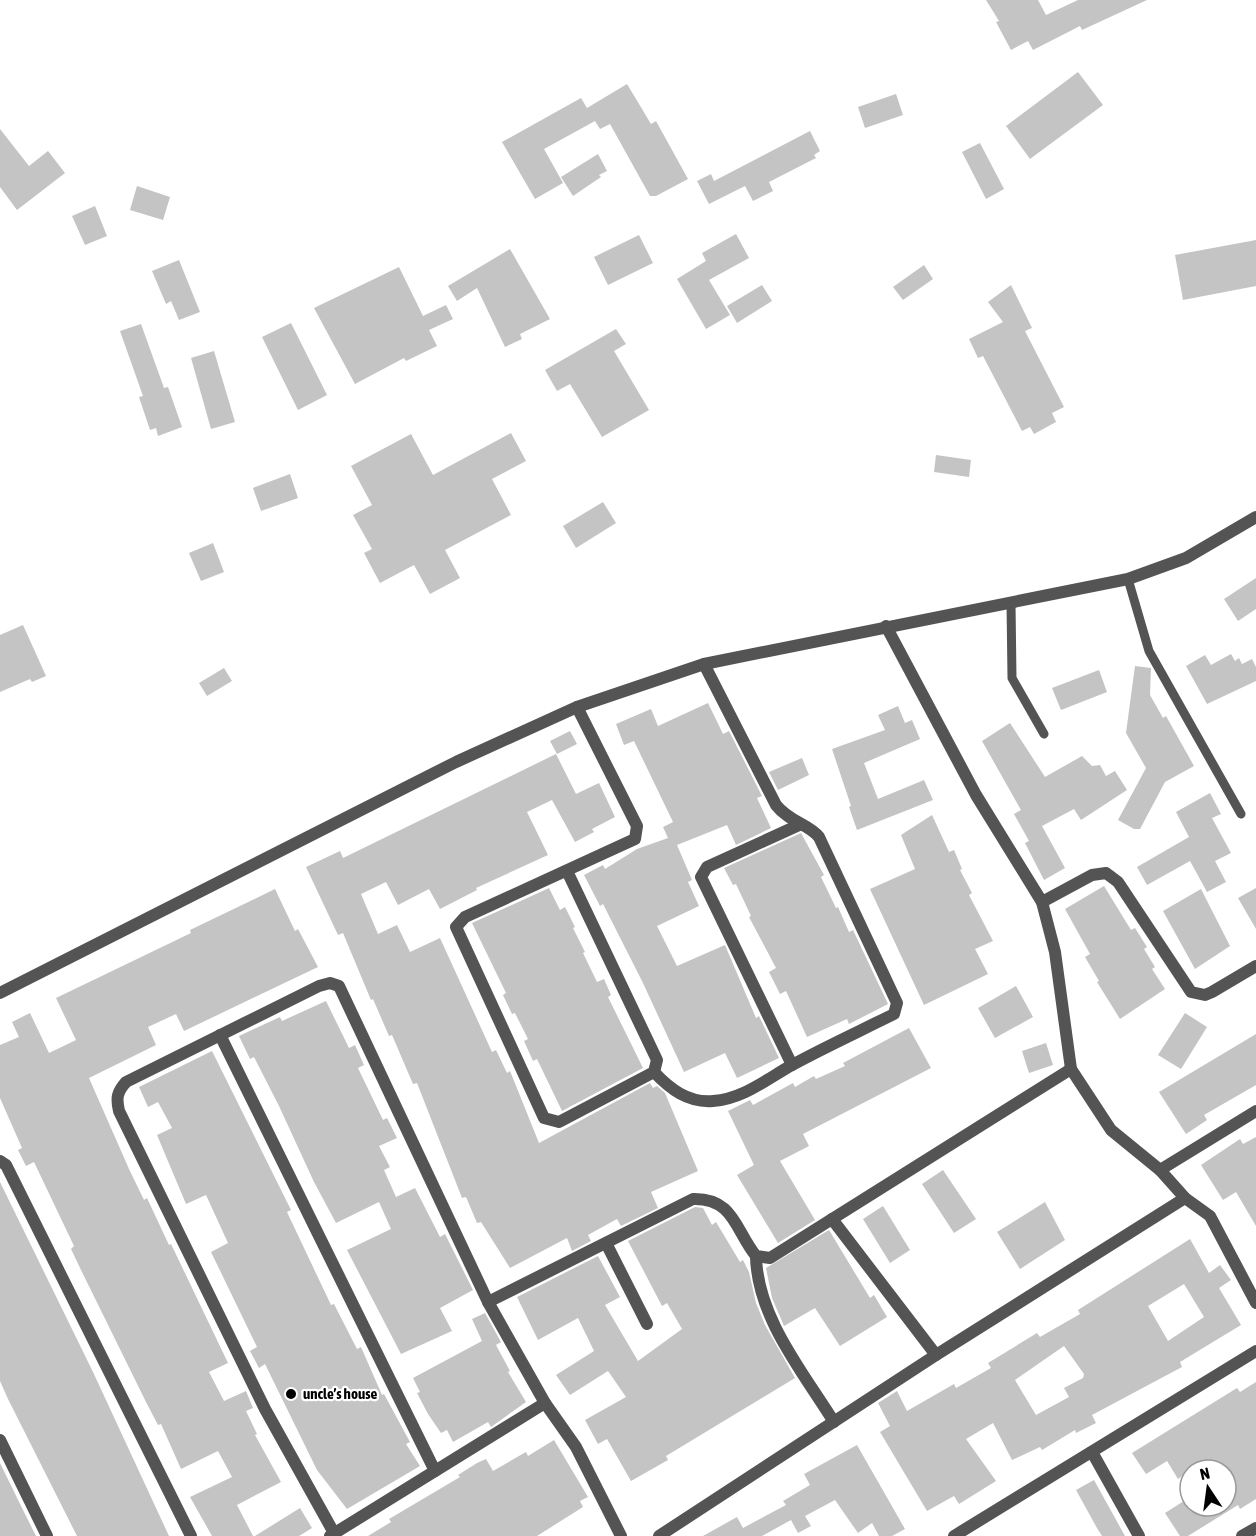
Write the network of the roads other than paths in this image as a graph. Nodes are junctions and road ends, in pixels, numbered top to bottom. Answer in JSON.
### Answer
{"nodes":[{"id":1,"x":1256,"y":517,"type":"edge"},
{"id":2,"x":1128,"y":579,"type":"junction"},
{"id":3,"x":1011,"y":603,"type":"junction"},
{"id":4,"x":886,"y":626,"type":"junction"},
{"id":5,"x":704,"y":664,"type":"junction"},
{"id":6,"x":577,"y":707,"type":"junction"},
{"id":7,"x":1044,"y":734,"type":"dead end"},
{"id":8,"x":1242,"y":814,"type":"dead end"},
{"id":9,"x":799,"y":825,"type":"junction"},
{"id":10,"x":567,"y":872,"type":"junction"},
{"id":11,"x":1042,"y":902,"type":"junction"},
{"id":12,"x":1256,"y":966,"type":"edge"},
{"id":13,"x":0,"y":993,"type":"edge"},
{"id":14,"x":219,"y":1035,"type":"junction"},
{"id":15,"x":792,"y":1065,"type":"junction"},
{"id":16,"x":1071,"y":1069,"type":"junction"},
{"id":17,"x":654,"y":1072,"type":"junction"},
{"id":18,"x":1256,"y":1111,"type":"edge"},
{"id":19,"x":0,"y":1161,"type":"edge"},
{"id":20,"x":1160,"y":1170,"type":"junction"},
{"id":21,"x":1185,"y":1198,"type":"junction"},
{"id":22,"x":832,"y":1219,"type":"junction"},
{"id":23,"x":606,"y":1243,"type":"junction"},
{"id":24,"x":756,"y":1256,"type":"junction"},
{"id":25,"x":1254,"y":1294,"type":"edge"},
{"id":26,"x":488,"y":1302,"type":"junction"},
{"id":27,"x":647,"y":1324,"type":"dead end"},
{"id":28,"x":1256,"y":1351,"type":"edge"},
{"id":29,"x":936,"y":1355,"type":"junction"},
{"id":30,"x":545,"y":1403,"type":"junction"},
{"id":31,"x":834,"y":1422,"type":"junction"},
{"id":32,"x":0,"y":1440,"type":"edge"},
{"id":33,"x":1092,"y":1452,"type":"junction"},
{"id":34,"x":435,"y":1471,"type":"junction"},
{"id":35,"x":1256,"y":1528,"type":"edge"},
{"id":36,"x":332,"y":1535,"type":"edge"},
{"id":37,"x":47,"y":1536,"type":"edge"},
{"id":38,"x":191,"y":1536,"type":"edge"},
{"id":39,"x":621,"y":1536,"type":"edge"},
{"id":40,"x":659,"y":1536,"type":"edge"},
{"id":41,"x":954,"y":1536,"type":"edge"},
{"id":42,"x":1139,"y":1536,"type":"edge"},
{"id":43,"x":1242,"y":1536,"type":"edge"}],
"edges":[{"from":1,"to":2,"type":"street"},
{"from":2,"to":3,"type":"street"},
{"from":2,"to":8,"type":"lane"},
{"from":3,"to":4,"type":"street"},
{"from":3,"to":7,"type":"lane"},
{"from":4,"to":5,"type":"street"},
{"from":4,"to":11,"type":"street"},
{"from":5,"to":6,"type":"street"},
{"from":5,"to":9,"type":"street"},
{"from":6,"to":10,"type":"street"},
{"from":6,"to":13,"type":"street"},
{"from":9,"to":15,"type":"street"},
{"from":9,"to":15,"type":"street"},
{"from":10,"to":17,"type":"street"},
{"from":10,"to":17,"type":"street"},
{"from":11,"to":12,"type":"street"},
{"from":11,"to":16,"type":"street"},
{"from":14,"to":26,"type":"street"},
{"from":14,"to":34,"type":"street"},
{"from":14,"to":36,"type":"street"},
{"from":15,"to":17,"type":"street"},
{"from":16,"to":20,"type":"street"},
{"from":16,"to":22,"type":"street"},
{"from":18,"to":20,"type":"street"},
{"from":19,"to":38,"type":"street"},
{"from":20,"to":21,"type":"street"},
{"from":21,"to":25,"type":"street"},
{"from":21,"to":29,"type":"street"},
{"from":22,"to":24,"type":"street"},
{"from":22,"to":29,"type":"street"},
{"from":23,"to":24,"type":"street"},
{"from":23,"to":26,"type":"street"},
{"from":23,"to":27,"type":"street"},
{"from":24,"to":31,"type":"street"},
{"from":26,"to":30,"type":"street"},
{"from":28,"to":33,"type":"street"},
{"from":29,"to":31,"type":"street"},
{"from":30,"to":34,"type":"street"},
{"from":30,"to":39,"type":"street"},
{"from":31,"to":40,"type":"street"},
{"from":32,"to":37,"type":"street"},
{"from":33,"to":41,"type":"street"},
{"from":33,"to":42,"type":"street"},
{"from":34,"to":36,"type":"street"},
{"from":35,"to":43,"type":"street"}]}
